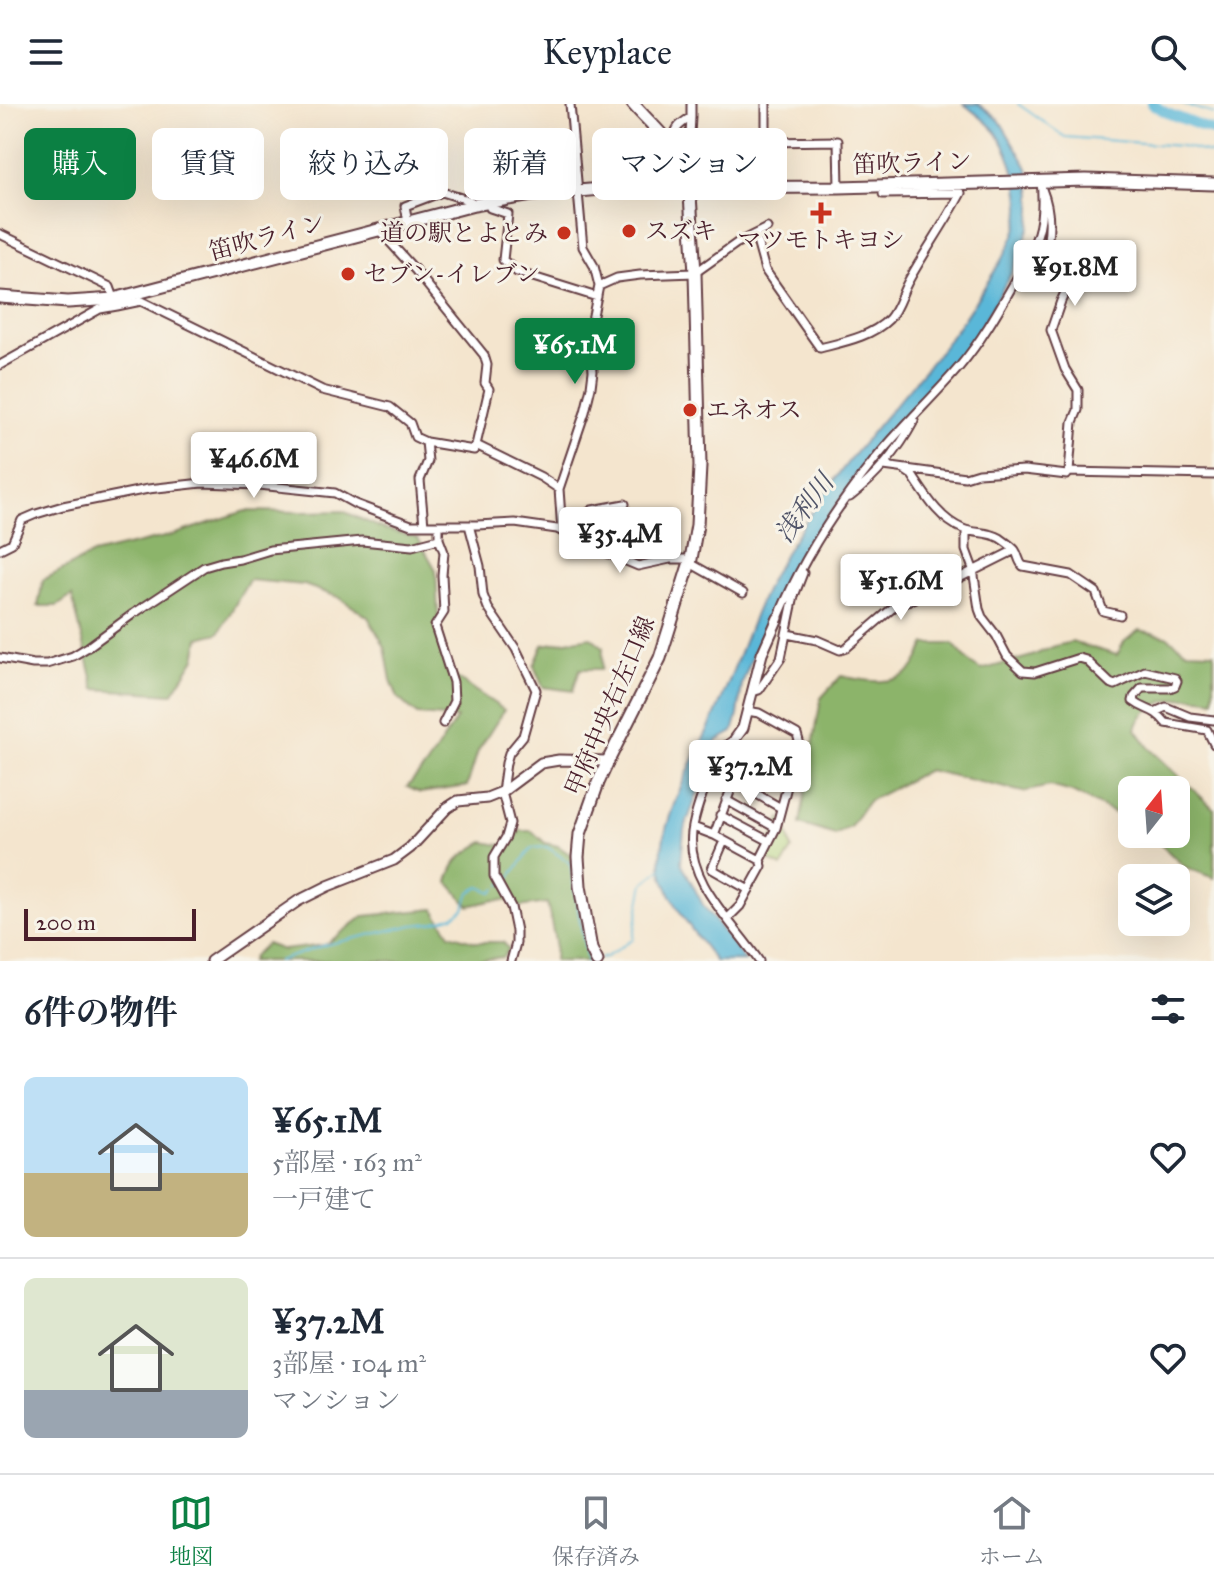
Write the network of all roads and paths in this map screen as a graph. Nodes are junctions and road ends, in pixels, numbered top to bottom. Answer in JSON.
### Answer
{"nodes":[{"id":1,"x":570,"y":104,"type":"edge"},
{"id":2,"x":633,"y":104,"type":"edge"},
{"id":3,"x":691,"y":104,"type":"edge"},
{"id":4,"x":766,"y":104,"type":"edge"},
{"id":5,"x":691,"y":117,"type":"junction"},
{"id":6,"x":653,"y":127,"type":"edge"},
{"id":7,"x":677,"y":128,"type":"edge"},
{"id":8,"x":691,"y":128,"type":"edge"},
{"id":9,"x":766,"y":128,"type":"edge"},
{"id":10,"x":787,"y":142,"type":"edge"},
{"id":11,"x":1039,"y":183,"type":"junction"},
{"id":12,"x":1214,"y":184,"type":"edge"},
{"id":13,"x":883,"y":186,"type":"junction"},
{"id":14,"x":787,"y":187,"type":"edge"},
{"id":15,"x":839,"y":187,"type":"junction"},
{"id":16,"x":592,"y":190,"type":"edge"},
{"id":17,"x":578,"y":191,"type":"junction"},
{"id":18,"x":691,"y":200,"type":"edge"},
{"id":19,"x":489,"y":202,"type":"junction"},
{"id":20,"x":474,"y":205,"type":"junction"},
{"id":21,"x":408,"y":222,"type":"junction"},
{"id":22,"x":767,"y":228,"type":"dead end"},
{"id":23,"x":379,"y":230,"type":"junction"},
{"id":24,"x":0,"y":234,"type":"edge"},
{"id":25,"x":755,"y":234,"type":"junction"},
{"id":26,"x":695,"y":272,"type":"junction"},
{"id":27,"x":599,"y":286,"type":"junction"},
{"id":28,"x":0,"y":297,"type":"edge"},
{"id":29,"x":597,"y":297,"type":"junction"},
{"id":30,"x":116,"y":303,"type":"junction"},
{"id":31,"x":0,"y":365,"type":"edge"},
{"id":32,"x":921,"y":409,"type":"junction"},
{"id":33,"x":426,"y":442,"type":"junction"},
{"id":34,"x":476,"y":445,"type":"junction"},
{"id":35,"x":884,"y":466,"type":"junction"},
{"id":36,"x":904,"y":470,"type":"junction"},
{"id":37,"x":1069,"y":472,"type":"junction"},
{"id":38,"x":1214,"y":475,"type":"edge"},
{"id":39,"x":559,"y":489,"type":"junction"},
{"id":40,"x":842,"y":503,"type":"junction"},
{"id":41,"x":625,"y":504,"type":"dead end"},
{"id":42,"x":424,"y":525,"type":"junction"},
{"id":43,"x":439,"y":525,"type":"junction"},
{"id":44,"x":469,"y":525,"type":"junction"},
{"id":45,"x":966,"y":530,"type":"junction"},
{"id":46,"x":562,"y":531,"type":"junction"},
{"id":47,"x":439,"y":539,"type":"junction"},
{"id":48,"x":0,"y":549,"type":"edge"},
{"id":49,"x":1015,"y":550,"type":"junction"},
{"id":50,"x":691,"y":561,"type":"junction"},
{"id":51,"x":801,"y":569,"type":"junction"},
{"id":52,"x":973,"y":569,"type":"junction"},
{"id":53,"x":743,"y":593,"type":"dead end"},
{"id":54,"x":1120,"y":615,"type":"dead end"},
{"id":55,"x":778,"y":618,"type":"joint"},
{"id":56,"x":787,"y":634,"type":"junction"},
{"id":57,"x":0,"y":658,"type":"edge"},
{"id":58,"x":752,"y":692,"type":"junction"},
{"id":59,"x":747,"y":711,"type":"junction"},
{"id":60,"x":1157,"y":711,"type":"junction"},
{"id":61,"x":1214,"y":720,"type":"edge"},
{"id":62,"x":443,"y":723,"type":"dead end"},
{"id":63,"x":735,"y":739,"type":"joint"},
{"id":64,"x":1214,"y":744,"type":"edge"},
{"id":65,"x":608,"y":761,"type":"junction"},
{"id":66,"x":791,"y":773,"type":"junction"},
{"id":67,"x":734,"y":781,"type":"junction"},
{"id":68,"x":502,"y":792,"type":"junction"},
{"id":69,"x":726,"y":800,"type":"junction"},
{"id":70,"x":781,"y":808,"type":"junction"},
{"id":71,"x":720,"y":815,"type":"junction"},
{"id":72,"x":693,"y":827,"type":"junction"},
{"id":73,"x":776,"y":828,"type":"junction"},
{"id":74,"x":714,"y":835,"type":"junction"},
{"id":75,"x":724,"y":841,"type":"junction"},
{"id":76,"x":769,"y":841,"type":"junction"},
{"id":77,"x":760,"y":860,"type":"junction"},
{"id":78,"x":749,"y":890,"type":"junction"},
{"id":79,"x":728,"y":918,"type":"junction"},
{"id":80,"x":755,"y":959,"type":"edge"},
{"id":81,"x":211,"y":961,"type":"edge"},
{"id":82,"x":511,"y":961,"type":"edge"},
{"id":83,"x":597,"y":961,"type":"edge"}],
"edges":[{"from":1,"to":17,"type":"street"},
{"from":2,"to":6,"type":"main road","name":"甲府中央右左口線"},
{"from":3,"to":5,"type":"street"},
{"from":4,"to":9,"type":"street"},
{"from":5,"to":7,"type":"street"},
{"from":5,"to":8,"type":"street"},
{"from":10,"to":15,"type":"street"},
{"from":11,"to":12,"type":"main road","name":"笛吹ライン"},
{"from":11,"to":13,"type":"main road","name":"笛吹ライン"},
{"from":11,"to":32,"type":"street"},
{"from":11,"to":37,"type":"street"},
{"from":13,"to":15,"type":"main road","name":"笛吹ライン"},
{"from":13,"to":25,"type":"street"},
{"from":14,"to":15,"type":"main road","name":"笛吹ライン"},
{"from":16,"to":17,"type":"main road","name":"笛吹ライン"},
{"from":17,"to":19,"type":"main road","name":"笛吹ライン"},
{"from":17,"to":27,"type":"street"},
{"from":18,"to":26,"type":"main road","name":"甲府中央右左口線"},
{"from":19,"to":20,"type":"main road","name":"笛吹ライン"},
{"from":19,"to":29,"type":"street"},
{"from":20,"to":21,"type":"main road","name":"笛吹ライン"},
{"from":20,"to":21,"type":"street"},
{"from":21,"to":23,"type":"main road","name":"笛吹ライン"},
{"from":22,"to":25,"type":"street"},
{"from":23,"to":30,"type":"main road","name":"笛吹ライン"},
{"from":23,"to":34,"type":"street"},
{"from":24,"to":30,"type":"street"},
{"from":25,"to":26,"type":"street"},
{"from":26,"to":27,"type":"street"},
{"from":26,"to":50,"type":"main road","name":"甲府中央右左口線"},
{"from":27,"to":29,"type":"street"},
{"from":28,"to":30,"type":"main road","name":"笛吹ライン"},
{"from":29,"to":39,"type":"street"},
{"from":30,"to":31,"type":"street"},
{"from":30,"to":33,"type":"street"},
{"from":32,"to":35,"type":"street"},
{"from":32,"to":40,"type":"street"},
{"from":33,"to":34,"type":"street"},
{"from":33,"to":42,"type":"street"},
{"from":34,"to":39,"type":"street"},
{"from":35,"to":36,"type":"street"},
{"from":35,"to":40,"type":"street"},
{"from":36,"to":37,"type":"street"},
{"from":36,"to":45,"type":"street"},
{"from":37,"to":38,"type":"street"},
{"from":39,"to":46,"type":"street"},
{"from":40,"to":51,"type":"street"},
{"from":41,"to":46,"type":"street"},
{"from":42,"to":43,"type":"street"},
{"from":42,"to":48,"type":"street"},
{"from":43,"to":44,"type":"street"},
{"from":43,"to":47,"type":"street"},
{"from":44,"to":46,"type":"street"},
{"from":44,"to":68,"type":"street"},
{"from":45,"to":49,"type":"street"},
{"from":45,"to":52,"type":"street"},
{"from":46,"to":50,"type":"street"},
{"from":47,"to":57,"type":"street"},
{"from":47,"to":62,"type":"street"},
{"from":49,"to":52,"type":"street"},
{"from":49,"to":54,"type":"street"},
{"from":50,"to":53,"type":"street"},
{"from":50,"to":65,"type":"main road","name":"甲府中央右左口線"},
{"from":51,"to":55,"type":"street"},
{"from":51,"to":56,"type":"street"},
{"from":52,"to":56,"type":"street"},
{"from":52,"to":60,"type":"street"},
{"from":55,"to":58,"type":"street"},
{"from":56,"to":58,"type":"street"},
{"from":58,"to":59,"type":"street"},
{"from":59,"to":63,"type":"street"},
{"from":59,"to":66,"type":"street"},
{"from":60,"to":61,"type":"street"},
{"from":60,"to":64,"type":"street"},
{"from":63,"to":72,"type":"street"},
{"from":65,"to":68,"type":"street"},
{"from":65,"to":83,"type":"main road","name":"甲府中央右左口線"},
{"from":66,"to":67,"type":"street"},
{"from":66,"to":70,"type":"street"},
{"from":67,"to":69,"type":"street"},
{"from":67,"to":70,"type":"street"},
{"from":68,"to":81,"type":"street"},
{"from":68,"to":82,"type":"street"},
{"from":69,"to":71,"type":"street"},
{"from":69,"to":73,"type":"street"},
{"from":70,"to":73,"type":"street"},
{"from":71,"to":74,"type":"street"},
{"from":71,"to":76,"type":"street"},
{"from":72,"to":74,"type":"street"},
{"from":72,"to":79,"type":"street"},
{"from":73,"to":76,"type":"street"},
{"from":74,"to":75,"type":"street"},
{"from":75,"to":77,"type":"street"},
{"from":75,"to":78,"type":"street"},
{"from":76,"to":77,"type":"street"},
{"from":77,"to":78,"type":"street"},
{"from":78,"to":79,"type":"street"},
{"from":79,"to":80,"type":"street"}]}
